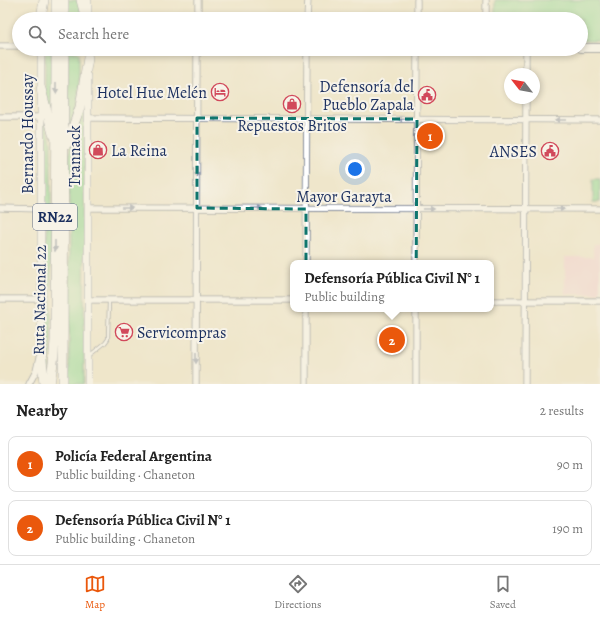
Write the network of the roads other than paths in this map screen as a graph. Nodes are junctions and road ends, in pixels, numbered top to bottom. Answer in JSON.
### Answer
{"nodes":[{"id":1,"x":41,"y":0,"type":"edge"},
{"id":2,"x":44,"y":0,"type":"edge"},
{"id":3,"x":56,"y":0,"type":"edge"},
{"id":4,"x":64,"y":0,"type":"edge"},
{"id":5,"x":81,"y":0,"type":"edge"},
{"id":6,"x":88,"y":0,"type":"edge"},
{"id":7,"x":198,"y":0,"type":"edge"},
{"id":8,"x":308,"y":0,"type":"edge"},
{"id":9,"x":417,"y":0,"type":"edge"},
{"id":10,"x":486,"y":0,"type":"edge"},
{"id":11,"x":41,"y":12,"type":"edge"},
{"id":12,"x":42,"y":12,"type":"edge"},
{"id":13,"x":56,"y":12,"type":"edge"},
{"id":14,"x":64,"y":12,"type":"edge"},
{"id":15,"x":85,"y":12,"type":"edge"},
{"id":16,"x":87,"y":12,"type":"edge"},
{"id":17,"x":198,"y":12,"type":"edge"},
{"id":18,"x":307,"y":12,"type":"edge"},
{"id":19,"x":417,"y":12,"type":"edge"},
{"id":20,"x":486,"y":12,"type":"edge"},
{"id":21,"x":0,"y":46,"type":"edge"},
{"id":22,"x":12,"y":46,"type":"edge"},
{"id":23,"x":588,"y":48,"type":"edge"},
{"id":24,"x":600,"y":48,"type":"edge"},
{"id":25,"x":41,"y":56,"type":"edge"},
{"id":26,"x":56,"y":56,"type":"edge"},
{"id":27,"x":64,"y":56,"type":"edge"},
{"id":28,"x":88,"y":56,"type":"edge"},
{"id":29,"x":88,"y":56,"type":"edge"},
{"id":30,"x":198,"y":56,"type":"edge"},
{"id":31,"x":307,"y":56,"type":"edge"},
{"id":32,"x":417,"y":56,"type":"edge"},
{"id":33,"x":526,"y":56,"type":"edge"},
{"id":34,"x":526,"y":68,"type":"edge"},
{"id":35,"x":41,"y":89,"type":"junction"},
{"id":36,"x":526,"y":104,"type":"edge"},
{"id":37,"x":0,"y":117,"type":"edge"},
{"id":38,"x":41,"y":117,"type":"junction"},
{"id":39,"x":88,"y":118,"type":"junction"},
{"id":40,"x":197,"y":118,"type":"junction"},
{"id":41,"x":307,"y":119,"type":"junction"},
{"id":42,"x":417,"y":119,"type":"junction"},
{"id":43,"x":526,"y":120,"type":"junction"},
{"id":44,"x":600,"y":120,"type":"edge"},
{"id":45,"x":56,"y":144,"type":"junction"},
{"id":46,"x":64,"y":164,"type":"junction"},
{"id":47,"x":0,"y":208,"type":"edge"},
{"id":48,"x":88,"y":208,"type":"junction"},
{"id":49,"x":197,"y":208,"type":"junction"},
{"id":50,"x":41,"y":209,"type":"junction"},
{"id":51,"x":306,"y":209,"type":"junction"},
{"id":52,"x":416,"y":209,"type":"junction"},
{"id":53,"x":526,"y":209,"type":"junction"},
{"id":54,"x":600,"y":209,"type":"edge"},
{"id":55,"x":306,"y":260,"type":"edge"},
{"id":56,"x":416,"y":260,"type":"edge"},
{"id":57,"x":0,"y":299,"type":"edge"},
{"id":58,"x":41,"y":299,"type":"junction"},
{"id":59,"x":88,"y":300,"type":"junction"},
{"id":60,"x":109,"y":300,"type":"junction"},
{"id":61,"x":197,"y":300,"type":"junction"},
{"id":62,"x":290,"y":300,"type":"edge"},
{"id":63,"x":494,"y":301,"type":"edge"},
{"id":64,"x":525,"y":301,"type":"junction"},
{"id":65,"x":600,"y":301,"type":"edge"},
{"id":66,"x":306,"y":312,"type":"edge"},
{"id":67,"x":416,"y":312,"type":"edge"},
{"id":68,"x":41,"y":347,"type":"junction"},
{"id":69,"x":88,"y":356,"type":"junction"},
{"id":70,"x":29,"y":384,"type":"edge"},
{"id":71,"x":44,"y":384,"type":"edge"},
{"id":72,"x":50,"y":384,"type":"edge"},
{"id":73,"x":64,"y":384,"type":"edge"},
{"id":74,"x":88,"y":384,"type":"edge"},
{"id":75,"x":196,"y":384,"type":"edge"},
{"id":76,"x":306,"y":384,"type":"edge"},
{"id":77,"x":416,"y":384,"type":"edge"},
{"id":78,"x":525,"y":384,"type":"edge"}],
"edges":[{"from":1,"to":11,"type":"street"},
{"from":2,"to":12,"type":"main road"},
{"from":3,"to":13,"type":"main road"},
{"from":4,"to":14,"type":"main road"},
{"from":5,"to":15,"type":"main road"},
{"from":6,"to":16,"type":"street"},
{"from":7,"to":17,"type":"street"},
{"from":8,"to":18,"type":"street"},
{"from":9,"to":19,"type":"street"},
{"from":10,"to":20,"type":"street"},
{"from":21,"to":22,"type":"street"},
{"from":23,"to":24,"type":"main road"},
{"from":25,"to":35,"type":"street","name":"Bernardo Houssay"},
{"from":26,"to":45,"type":"main road","name":"Ruta Nacional 22","number":"RN22","one_way":true},
{"from":27,"to":46,"type":"main road","name":"Ruta Nacional 22","number":"RN22"},
{"from":28,"to":46,"type":"main road"},
{"from":29,"to":39,"type":"street","name":"Trannack"},
{"from":30,"to":40,"type":"street"},
{"from":31,"to":41,"type":"street"},
{"from":32,"to":42,"type":"street"},
{"from":33,"to":34,"type":"street"},
{"from":35,"to":38,"type":"street","name":"Bernardo Houssay"},
{"from":35,"to":45,"type":"main road"},
{"from":36,"to":43,"type":"street"},
{"from":37,"to":38,"type":"street"},
{"from":38,"to":50,"type":"street","name":"Bernardo Houssay"},
{"from":39,"to":40,"type":"street"},
{"from":39,"to":48,"type":"street","name":"Trannack"},
{"from":41,"to":40,"type":"street","one_way":true},
{"from":40,"to":49,"type":"street","one_way":true},
{"from":42,"to":41,"type":"street","one_way":true},
{"from":41,"to":51,"type":"street"},
{"from":42,"to":43,"type":"street"},
{"from":42,"to":52,"type":"street"},
{"from":44,"to":43,"type":"street","one_way":true},
{"from":43,"to":53,"type":"street"},
{"from":45,"to":72,"type":"main road","name":"Ruta Nacional 22","number":"RN22","one_way":true},
{"from":46,"to":73,"type":"main road","name":"Ruta Nacional 22","number":"RN22"},
{"from":47,"to":50,"type":"street"},
{"from":48,"to":49,"type":"street","name":"Mayor Garayta","one_way":true},
{"from":48,"to":59,"type":"street","name":"Trannack"},
{"from":49,"to":51,"type":"street","name":"Mayor Garayta","one_way":true},
{"from":49,"to":61,"type":"street"},
{"from":50,"to":58,"type":"street","name":"Bernardo Houssay"},
{"from":51,"to":52,"type":"street","name":"Mayor Garayta"},
{"from":51,"to":55,"type":"street"},
{"from":52,"to":53,"type":"street","name":"Mayor Garayta","one_way":true},
{"from":52,"to":56,"type":"street"},
{"from":53,"to":54,"type":"street","name":"Mayor Garayta","one_way":true},
{"from":53,"to":64,"type":"street"},
{"from":57,"to":58,"type":"street"},
{"from":58,"to":68,"type":"street","name":"Bernardo Houssay"},
{"from":59,"to":60,"type":"street"},
{"from":59,"to":69,"type":"street","name":"Trannack"},
{"from":60,"to":61,"type":"street"},
{"from":60,"to":69,"type":"lane"},
{"from":61,"to":62,"type":"street"},
{"from":61,"to":75,"type":"street","one_way":true},
{"from":63,"to":64,"type":"street"},
{"from":64,"to":65,"type":"street"},
{"from":64,"to":78,"type":"street"},
{"from":66,"to":76,"type":"street"},
{"from":67,"to":77,"type":"street"},
{"from":68,"to":70,"type":"street","name":"Bernardo Houssay"},
{"from":68,"to":71,"type":"main road"},
{"from":69,"to":74,"type":"street","name":"Trannack"}]}
